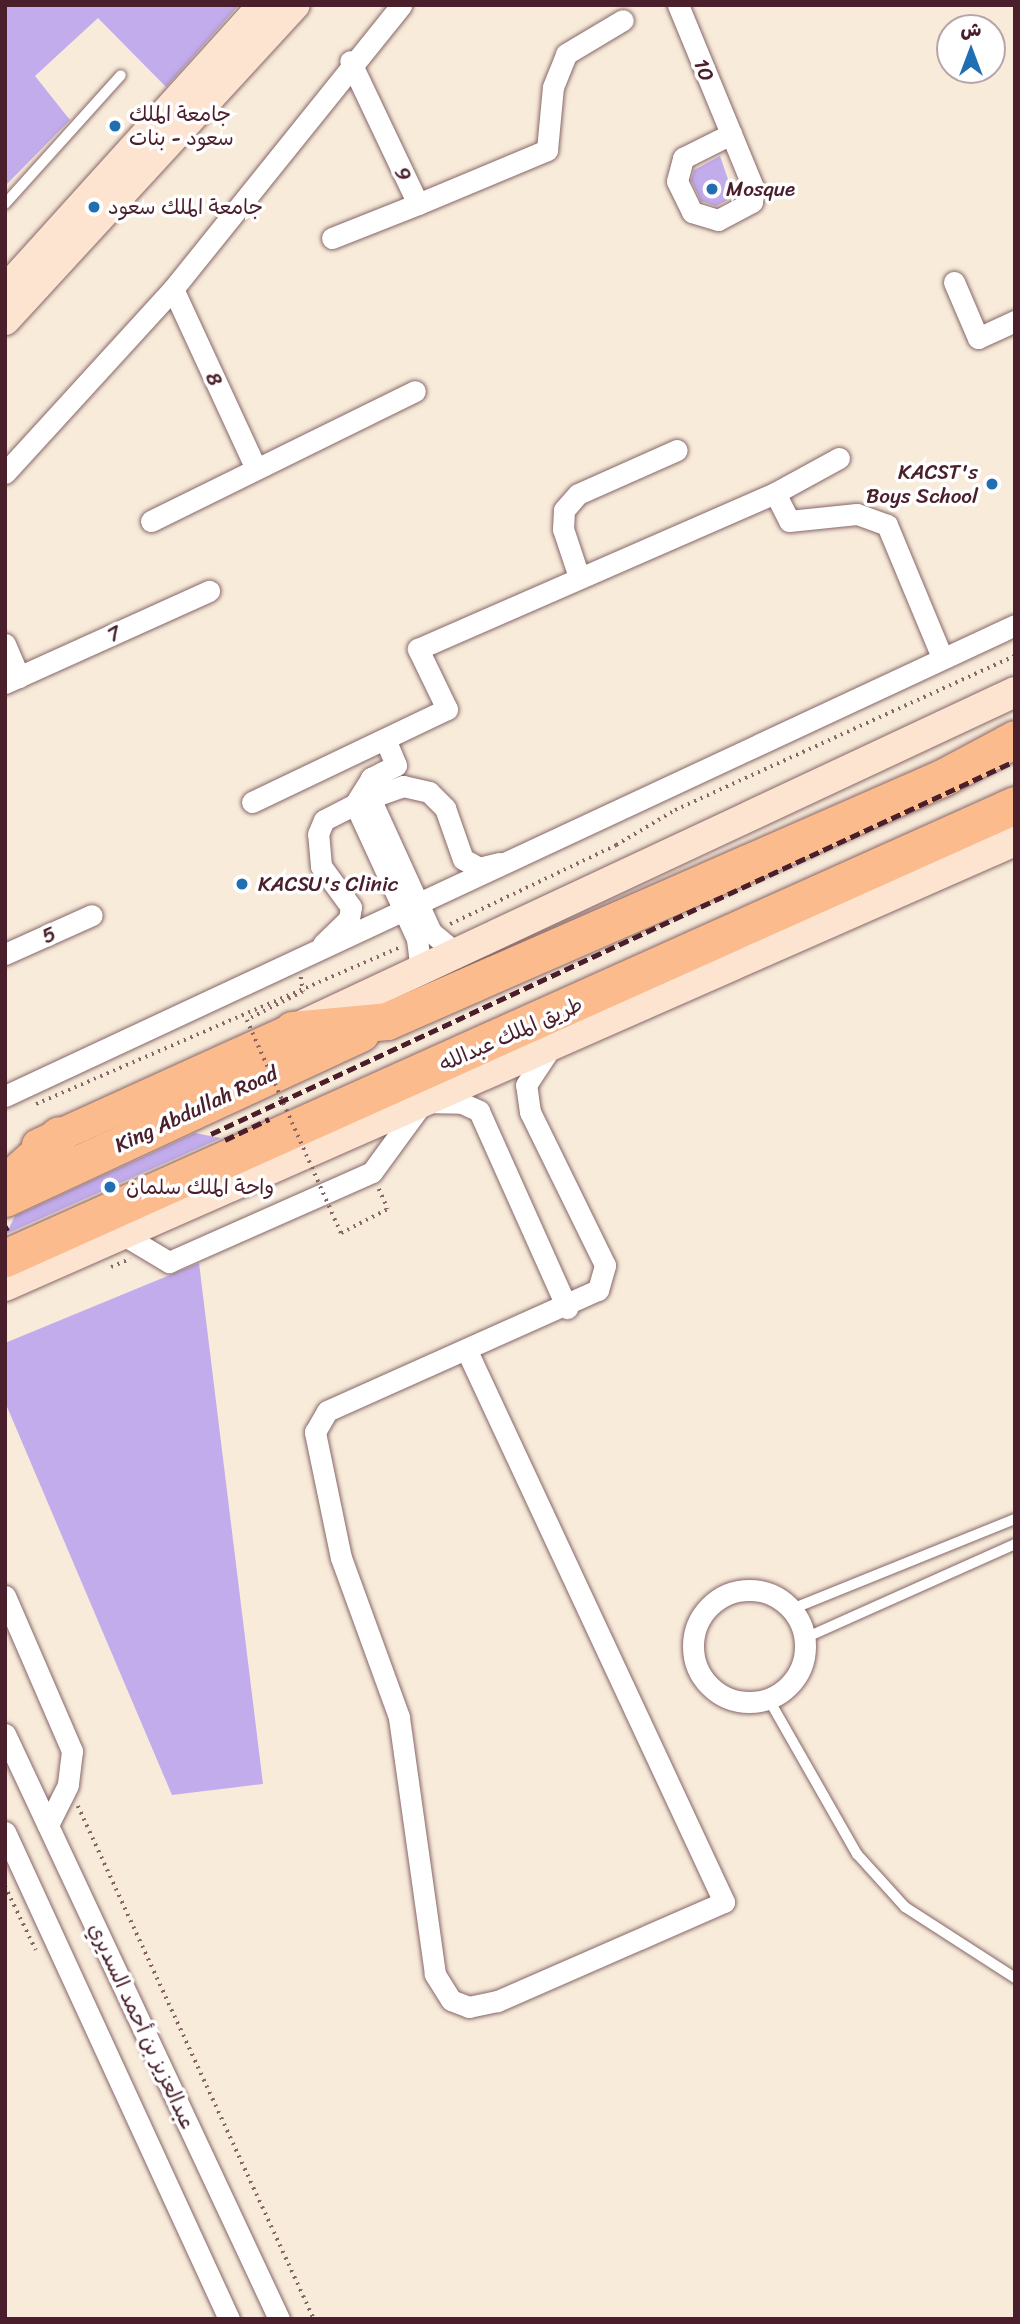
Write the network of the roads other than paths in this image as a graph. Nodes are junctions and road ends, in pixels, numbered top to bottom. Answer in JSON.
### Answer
{"nodes":[{"id":1,"x":263,"y":5,"type":"edge"},
{"id":2,"x":295,"y":5,"type":"edge"},
{"id":3,"x":401,"y":5,"type":"edge"},
{"id":4,"x":678,"y":5,"type":"edge"},
{"id":5,"x":623,"y":20,"type":"dead end"},
{"id":6,"x":350,"y":61,"type":"junction"},
{"id":7,"x":121,"y":75,"type":"dead end"},
{"id":8,"x":731,"y":134,"type":"dead end"},
{"id":9,"x":5,"y":204,"type":"edge"},
{"id":10,"x":418,"y":204,"type":"junction"},
{"id":11,"x":332,"y":238,"type":"dead end"},
{"id":12,"x":954,"y":282,"type":"dead end"},
{"id":13,"x":173,"y":289,"type":"junction"},
{"id":14,"x":5,"y":290,"type":"edge"},
{"id":15,"x":5,"y":320,"type":"edge"},
{"id":16,"x":1015,"y":321,"type":"edge"},
{"id":17,"x":415,"y":391,"type":"dead end"},
{"id":18,"x":677,"y":450,"type":"dead end"},
{"id":19,"x":839,"y":458,"type":"dead end"},
{"id":20,"x":256,"y":469,"type":"junction"},
{"id":21,"x":5,"y":473,"type":"edge"},
{"id":22,"x":775,"y":492,"type":"junction"},
{"id":23,"x":151,"y":521,"type":"dead end"},
{"id":24,"x":579,"y":577,"type":"junction"},
{"id":25,"x":209,"y":591,"type":"dead end"},
{"id":26,"x":1015,"y":625,"type":"edge"},
{"id":27,"x":5,"y":644,"type":"edge"},
{"id":28,"x":942,"y":657,"type":"junction"},
{"id":29,"x":12,"y":680,"type":"edge"},
{"id":30,"x":1015,"y":692,"type":"edge"},
{"id":31,"x":385,"y":738,"type":"junction"},
{"id":32,"x":1015,"y":739,"type":"edge"},
{"id":33,"x":365,"y":793,"type":"junction"},
{"id":34,"x":252,"y":802,"type":"dead end"},
{"id":35,"x":1015,"y":805,"type":"edge"},
{"id":36,"x":1015,"y":841,"type":"edge"},
{"id":37,"x":535,"y":852,"type":"junction"},
{"id":38,"x":413,"y":911,"type":"junction"},
{"id":39,"x":92,"y":915,"type":"dead end"},
{"id":40,"x":424,"y":936,"type":"junction"},
{"id":41,"x":5,"y":954,"type":"edge"},
{"id":42,"x":457,"y":954,"type":"junction"},
{"id":43,"x":299,"y":963,"type":"junction"},
{"id":44,"x":421,"y":971,"type":"junction"},
{"id":45,"x":387,"y":1021,"type":"junction"},
{"id":46,"x":292,"y":1030,"type":"junction"},
{"id":47,"x":551,"y":1047,"type":"junction"},
{"id":48,"x":5,"y":1096,"type":"edge"},
{"id":49,"x":423,"y":1102,"type":"junction"},
{"id":50,"x":59,"y":1135,"type":"junction"},
{"id":51,"x":5,"y":1161,"type":"edge"},
{"id":52,"x":5,"y":1182,"type":"edge"},
{"id":53,"x":5,"y":1198,"type":"edge"},
{"id":54,"x":122,"y":1234,"type":"junction"},
{"id":55,"x":5,"y":1258,"type":"edge"},
{"id":56,"x":5,"y":1286,"type":"edge"},
{"id":57,"x":567,"y":1308,"type":"junction"},
{"id":58,"x":467,"y":1352,"type":"junction"},
{"id":59,"x":1011,"y":1521,"type":"edge"},
{"id":60,"x":1015,"y":1544,"type":"edge"},
{"id":61,"x":5,"y":1596,"type":"edge"},
{"id":62,"x":792,"y":1609,"type":"junction"},
{"id":63,"x":805,"y":1638,"type":"junction"},
{"id":64,"x":768,"y":1698,"type":"junction"},
{"id":65,"x":5,"y":1734,"type":"edge"},
{"id":66,"x":48,"y":1825,"type":"junction"},
{"id":67,"x":5,"y":1832,"type":"edge"},
{"id":68,"x":1015,"y":1978,"type":"edge"},
{"id":69,"x":229,"y":2319,"type":"edge"},
{"id":70,"x":279,"y":2319,"type":"edge"}],
"edges":[{"from":1,"to":14,"type":"main road"},
{"from":2,"to":15,"type":"main road"},
{"from":3,"to":6,"type":"street"},
{"from":4,"to":8,"type":"street","name":"10"},
{"from":5,"to":10,"type":"street"},
{"from":6,"to":10,"type":"street","name":"9"},
{"from":6,"to":13,"type":"street"},
{"from":7,"to":9,"type":"lane"},
{"from":10,"to":11,"type":"street","name":"9"},
{"from":12,"to":16,"type":"street"},
{"from":13,"to":20,"type":"street","name":"8"},
{"from":13,"to":21,"type":"street"},
{"from":17,"to":20,"type":"street"},
{"from":18,"to":24,"type":"street"},
{"from":19,"to":22,"type":"street"},
{"from":20,"to":23,"type":"street"},
{"from":22,"to":24,"type":"street"},
{"from":22,"to":28,"type":"street"},
{"from":24,"to":31,"type":"street"},
{"from":25,"to":29,"type":"street","name":"7"},
{"from":26,"to":28,"type":"street"},
{"from":27,"to":29,"type":"street","name":"7"},
{"from":28,"to":37,"type":"street"},
{"from":30,"to":42,"type":"main road"},
{"from":31,"to":33,"type":"street"},
{"from":31,"to":34,"type":"street"},
{"from":32,"to":45,"type":"highway"},
{"from":33,"to":37,"type":"street"},
{"from":33,"to":38,"type":"street"},
{"from":33,"to":43,"type":"street"},
{"from":35,"to":55,"type":"highway","name":"طريق الملك عبدالله"},
{"from":36,"to":47,"type":"main road"},
{"from":37,"to":38,"type":"street"},
{"from":38,"to":40,"type":"street"},
{"from":38,"to":43,"type":"street"},
{"from":39,"to":41,"type":"street","name":"5"},
{"from":40,"to":42,"type":"street"},
{"from":40,"to":44,"type":"street"},
{"from":42,"to":44,"type":"main road"},
{"from":43,"to":48,"type":"street"},
{"from":44,"to":46,"type":"main road"},
{"from":45,"to":46,"type":"highway"},
{"from":45,"to":53,"type":"highway","name":"King Abdullah Road"},
{"from":46,"to":50,"type":"main road"},
{"from":47,"to":49,"type":"main road"},
{"from":47,"to":57,"type":"street"},
{"from":49,"to":54,"type":"main road"},
{"from":49,"to":54,"type":"street"},
{"from":49,"to":57,"type":"street"},
{"from":50,"to":51,"type":"main road"},
{"from":50,"to":52,"type":"highway"},
{"from":54,"to":56,"type":"main road"},
{"from":57,"to":58,"type":"street"},
{"from":58,"to":58,"type":"street"},
{"from":59,"to":60,"type":"lane"},
{"from":59,"to":62,"type":"lane"},
{"from":60,"to":63,"type":"lane"},
{"from":61,"to":66,"type":"street"},
{"from":62,"to":63,"type":"street"},
{"from":62,"to":64,"type":"street"},
{"from":63,"to":64,"type":"street"},
{"from":64,"to":68,"type":"lane"},
{"from":65,"to":66,"type":"street","name":"عبدالعزيز بن أحمد السديري"},
{"from":66,"to":70,"type":"street","name":"عبدالعزيز بن أحمد السديري"},
{"from":67,"to":69,"type":"street","name":"عبدالعزيز بن أحمد السديري"}]}
